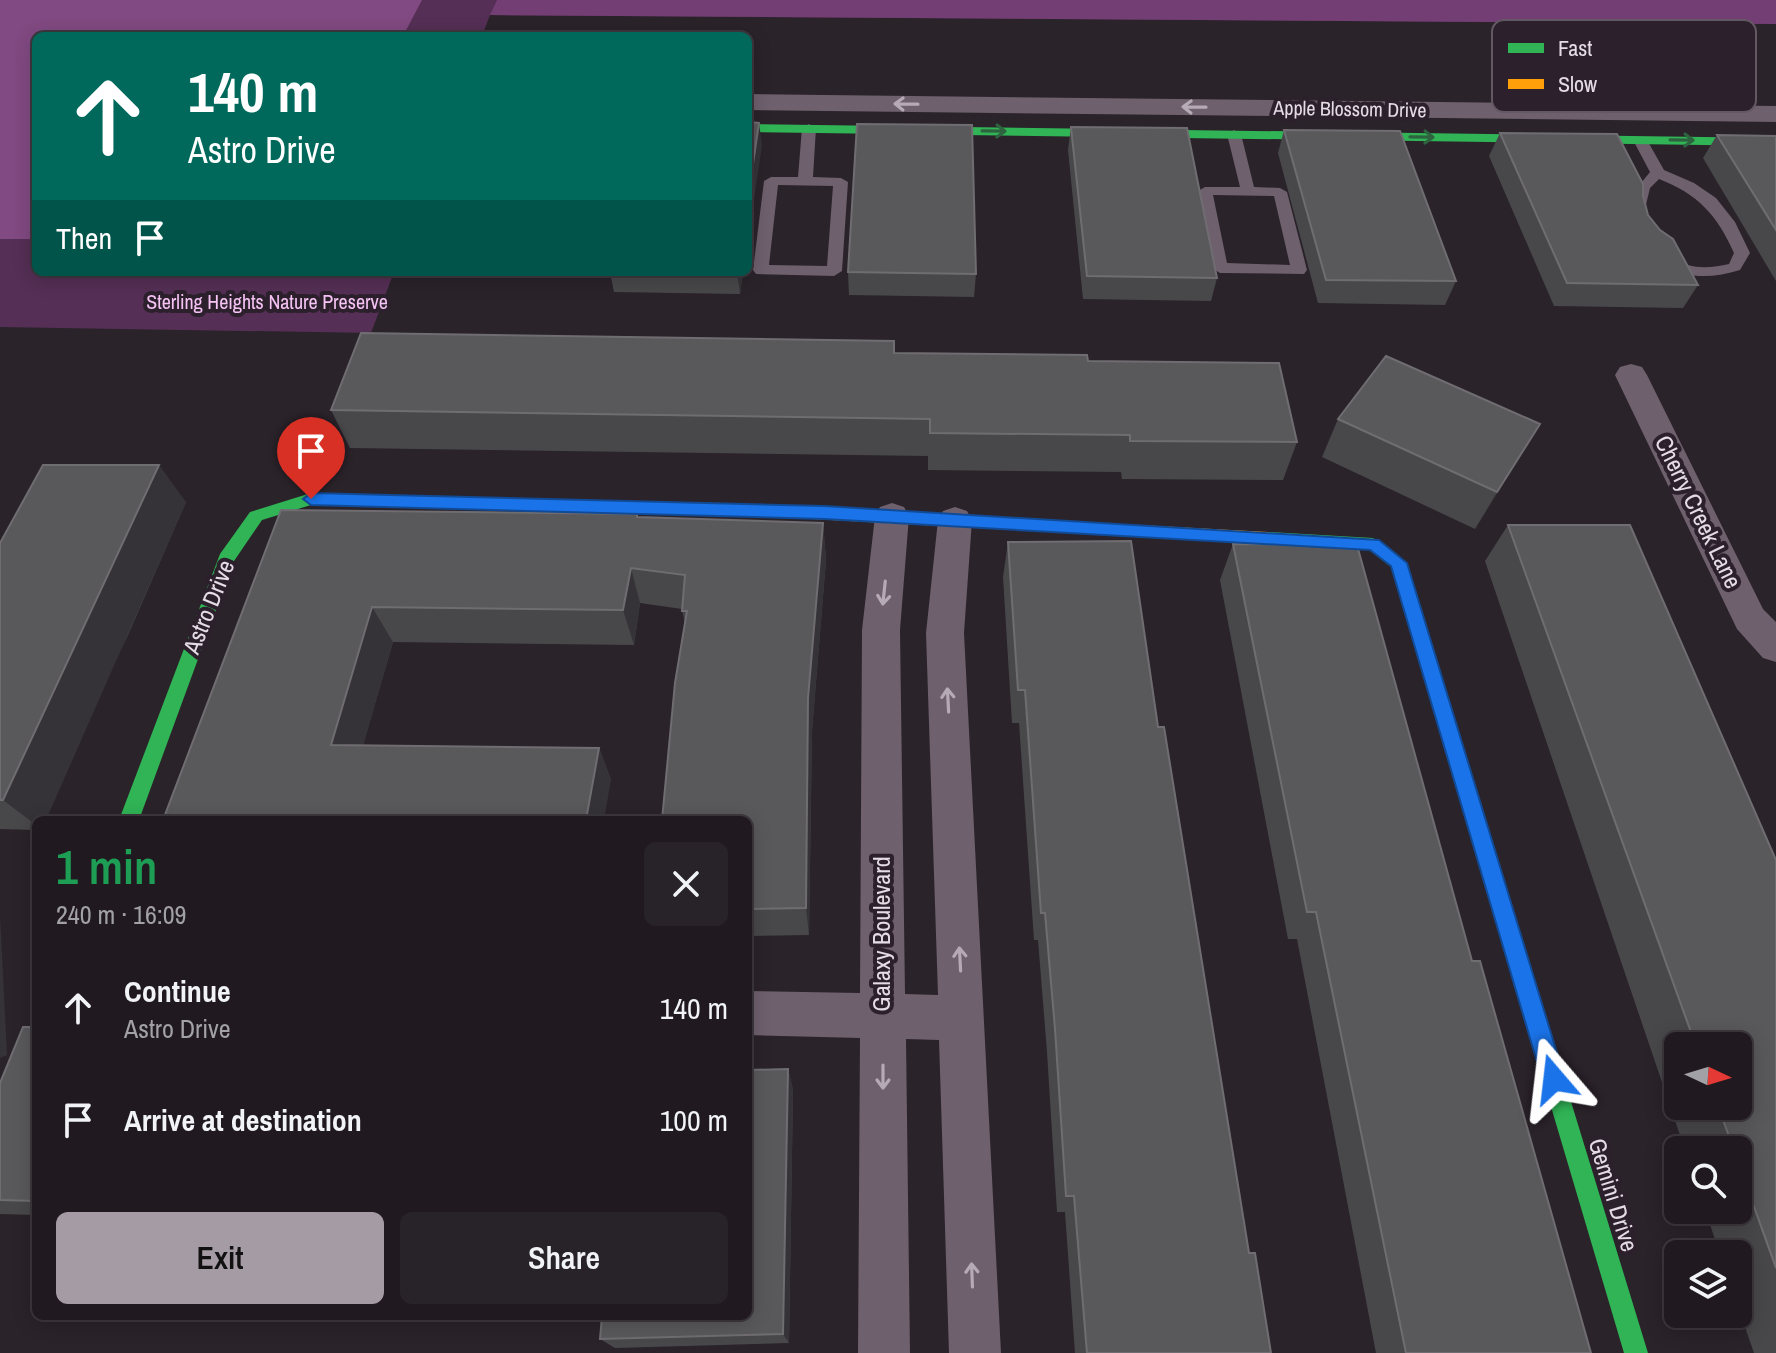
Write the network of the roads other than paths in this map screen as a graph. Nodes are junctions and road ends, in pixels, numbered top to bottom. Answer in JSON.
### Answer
{"nodes":[{"id":1,"x":752,"y":103,"type":"edge"},
{"id":2,"x":1229,"y":107,"type":"junction"},
{"id":3,"x":1472,"y":110,"type":"junction"},
{"id":4,"x":1492,"y":110,"type":"edge"},
{"id":5,"x":1624,"y":112,"type":"joint"},
{"id":6,"x":1776,"y":114,"type":"edge"},
{"id":7,"x":1051,"y":119,"type":"junction"},
{"id":8,"x":827,"y":120,"type":"junction"},
{"id":9,"x":752,"y":128,"type":"edge"},
{"id":10,"x":1234,"y":134,"type":"junction"},
{"id":11,"x":1482,"y":138,"type":"junction"},
{"id":12,"x":1640,"y":140,"type":"junction"},
{"id":13,"x":1776,"y":142,"type":"edge"},
{"id":14,"x":1658,"y":173,"type":"junction"},
{"id":15,"x":805,"y":181,"type":"junction"},
{"id":16,"x":1248,"y":191,"type":"junction"},
{"id":17,"x":1644,"y":230,"type":"edge"},
{"id":18,"x":1659,"y":255,"type":"edge"},
{"id":19,"x":1631,"y":375,"type":"dead end"},
{"id":20,"x":892,"y":516,"type":"junction"},
{"id":21,"x":955,"y":520,"type":"junction"},
{"id":22,"x":1775,"y":645,"type":"edge"},
{"id":23,"x":130,"y":816,"type":"edge"},
{"id":24,"x":752,"y":1013,"type":"edge"},
{"id":25,"x":882,"y":1015,"type":"junction"},
{"id":26,"x":962,"y":1018,"type":"junction"},
{"id":27,"x":884,"y":1353,"type":"edge"},
{"id":28,"x":975,"y":1353,"type":"edge"},
{"id":29,"x":1636,"y":1353,"type":"edge"}],
"edges":[{"from":1,"to":8,"type":"street","name":"Apple Blossom Drive"},
{"from":2,"to":3,"type":"street","name":"Apple Blossom Drive"},
{"from":2,"to":7,"type":"street","name":"Apple Blossom Drive","one_way":true},
{"from":2,"to":10,"type":"street"},
{"from":3,"to":4,"type":"street","name":"Apple Blossom Drive"},
{"from":3,"to":11,"type":"street"},
{"from":5,"to":6,"type":"street","name":"Apple Blossom Drive"},
{"from":5,"to":12,"type":"street"},
{"from":7,"to":8,"type":"street","name":"Apple Blossom Drive"},
{"from":7,"to":10,"type":"street","name":"Apple Blossom Drive"},
{"from":8,"to":9,"type":"street","name":"Apple Blossom Drive"},
{"from":8,"to":15,"type":"lane"},
{"from":10,"to":11,"type":"street","name":"Apple Blossom Drive","one_way":true},
{"from":10,"to":16,"type":"lane"},
{"from":11,"to":12,"type":"street","name":"Apple Blossom Drive"},
{"from":12,"to":13,"type":"street","name":"Apple Blossom Drive","one_way":true},
{"from":12,"to":14,"type":"lane"},
{"from":14,"to":17,"type":"lane"},
{"from":14,"to":18,"type":"lane"},
{"from":15,"to":15,"type":"lane"},
{"from":16,"to":16,"type":"lane"},
{"from":19,"to":22,"type":"street","name":"Cherry Creek Lane"},
{"from":20,"to":21,"type":"street","name":"Astro Drive"},
{"from":20,"to":23,"type":"street","name":"Astro Drive"},
{"from":20,"to":25,"type":"street","name":"Galaxy Boulevard","one_way":true},
{"from":26,"to":21,"type":"street","one_way":true},
{"from":21,"to":29,"type":"street","name":"Gemini Drive"},
{"from":24,"to":25,"type":"street"},
{"from":25,"to":26,"type":"street"},
{"from":25,"to":27,"type":"street","name":"Galaxy Boulevard","one_way":true},
{"from":28,"to":26,"type":"street","one_way":true}]}
